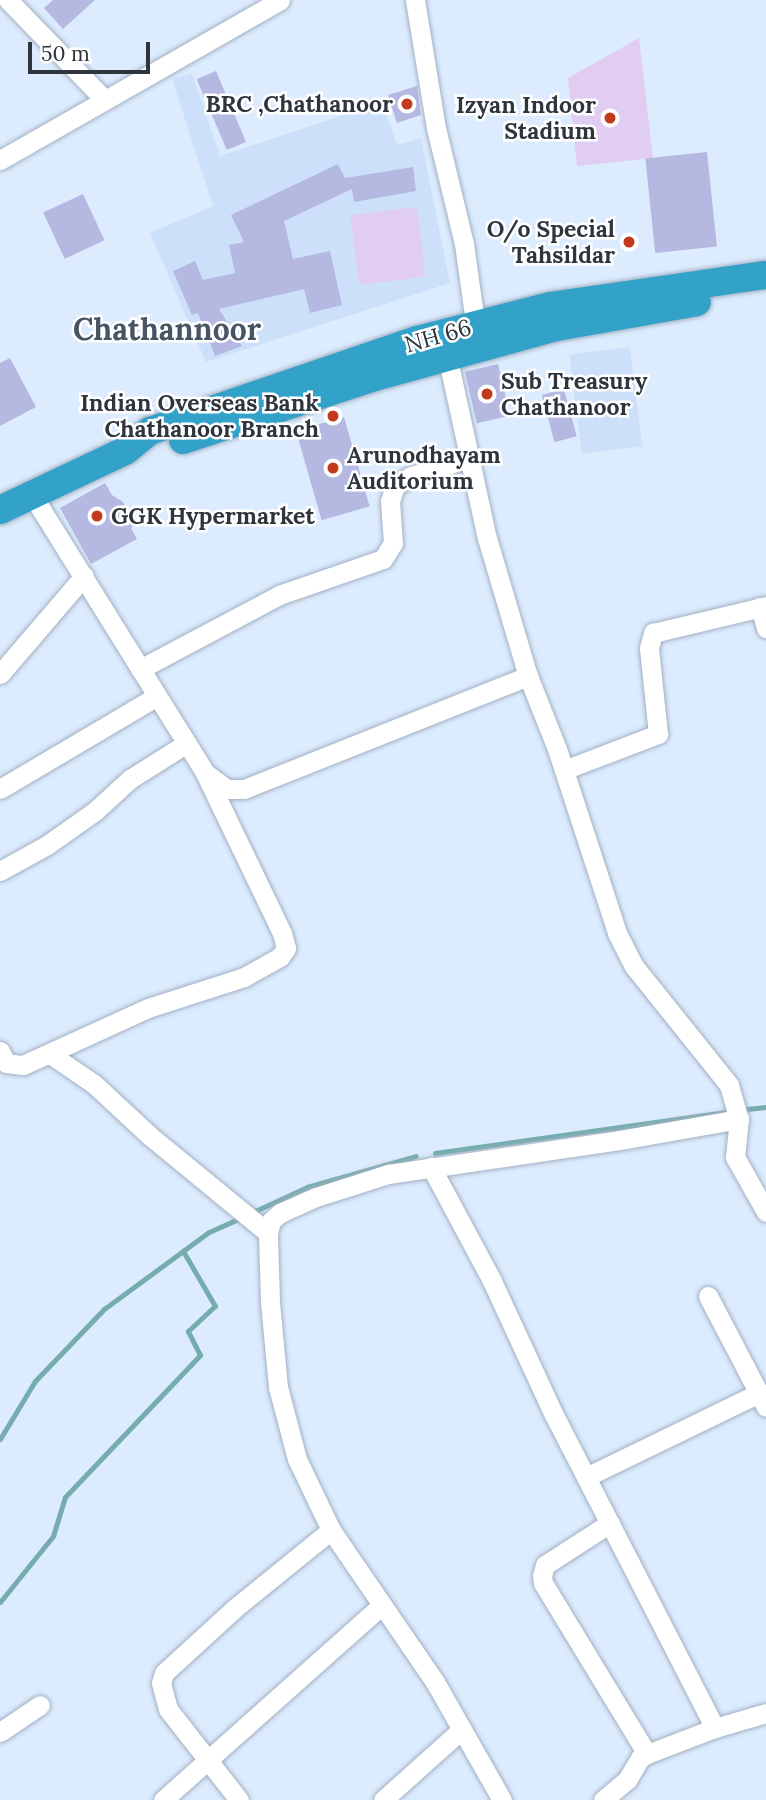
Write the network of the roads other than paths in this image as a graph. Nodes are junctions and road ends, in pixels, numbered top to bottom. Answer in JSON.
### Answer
{"nodes":[{"id":1,"x":8,"y":0,"type":"edge"},
{"id":2,"x":280,"y":0,"type":"edge"},
{"id":3,"x":415,"y":0,"type":"edge"},
{"id":4,"x":104,"y":99,"type":"junction"},
{"id":5,"x":0,"y":160,"type":"edge"},
{"id":6,"x":766,"y":275,"type":"edge"},
{"id":7,"x":766,"y":295,"type":"edge"},
{"id":8,"x":477,"y":337,"type":"junction"},
{"id":9,"x":445,"y":346,"type":"junction"},
{"id":10,"x":469,"y":458,"type":"junction"},
{"id":11,"x":32,"y":493,"type":"junction"},
{"id":12,"x":0,"y":510,"type":"edge"},
{"id":13,"x":84,"y":576,"type":"junction"},
{"id":14,"x":763,"y":607,"type":"edge"},
{"id":15,"x":766,"y":628,"type":"edge"},
{"id":16,"x":140,"y":669,"type":"junction"},
{"id":17,"x":0,"y":674,"type":"edge"},
{"id":18,"x":528,"y":676,"type":"junction"},
{"id":19,"x":157,"y":696,"type":"junction"},
{"id":20,"x":187,"y":743,"type":"junction"},
{"id":21,"x":564,"y":770,"type":"junction"},
{"id":22,"x":205,"y":773,"type":"junction"},
{"id":23,"x":0,"y":789,"type":"edge"},
{"id":24,"x":0,"y":871,"type":"edge"},
{"id":25,"x":0,"y":1051,"type":"edge"},
{"id":26,"x":50,"y":1054,"type":"junction"},
{"id":27,"x":739,"y":1119,"type":"junction"},
{"id":28,"x":431,"y":1167,"type":"junction"},
{"id":29,"x":766,"y":1212,"type":"edge"},
{"id":30,"x":268,"y":1233,"type":"junction"},
{"id":31,"x":708,"y":1296,"type":"dead end"},
{"id":32,"x":762,"y":1400,"type":"edge"},
{"id":33,"x":586,"y":1477,"type":"junction"},
{"id":34,"x":610,"y":1523,"type":"junction"},
{"id":35,"x":331,"y":1530,"type":"junction"},
{"id":36,"x":382,"y":1605,"type":"junction"},
{"id":37,"x":40,"y":1705,"type":"dead end"},
{"id":38,"x":766,"y":1713,"type":"edge"},
{"id":39,"x":715,"y":1728,"type":"junction"},
{"id":40,"x":462,"y":1729,"type":"junction"},
{"id":41,"x":0,"y":1732,"type":"edge"},
{"id":42,"x":647,"y":1754,"type":"junction"},
{"id":43,"x":207,"y":1759,"type":"junction"},
{"id":44,"x":163,"y":1800,"type":"edge"},
{"id":45,"x":239,"y":1800,"type":"edge"},
{"id":46,"x":383,"y":1800,"type":"edge"},
{"id":47,"x":502,"y":1800,"type":"edge"},
{"id":48,"x":603,"y":1800,"type":"edge"}],
"edges":[{"from":1,"to":4,"type":"street"},
{"from":2,"to":4,"type":"street"},
{"from":3,"to":8,"type":"street"},
{"from":4,"to":5,"type":"street"},
{"from":6,"to":8,"type":"highway","name":"NH 66"},
{"from":7,"to":8,"type":"highway","name":"NH 66"},
{"from":8,"to":9,"type":"highway","name":"NH 66"},
{"from":9,"to":10,"type":"street"},
{"from":9,"to":11,"type":"highway","name":"NH 66"},
{"from":10,"to":16,"type":"street"},
{"from":10,"to":18,"type":"street"},
{"from":11,"to":12,"type":"highway","name":"NH 66"},
{"from":11,"to":13,"type":"street"},
{"from":13,"to":16,"type":"street"},
{"from":13,"to":17,"type":"street"},
{"from":14,"to":15,"type":"street"},
{"from":14,"to":21,"type":"street"},
{"from":16,"to":19,"type":"street"},
{"from":18,"to":21,"type":"street"},
{"from":18,"to":22,"type":"street"},
{"from":19,"to":20,"type":"street"},
{"from":19,"to":23,"type":"street"},
{"from":20,"to":22,"type":"street"},
{"from":20,"to":24,"type":"street"},
{"from":21,"to":27,"type":"street"},
{"from":22,"to":26,"type":"street"},
{"from":25,"to":26,"type":"street"},
{"from":26,"to":30,"type":"street"},
{"from":27,"to":28,"type":"street"},
{"from":27,"to":29,"type":"street"},
{"from":28,"to":30,"type":"street"},
{"from":28,"to":33,"type":"street"},
{"from":30,"to":35,"type":"street"},
{"from":31,"to":32,"type":"street"},
{"from":32,"to":33,"type":"street"},
{"from":33,"to":34,"type":"street"},
{"from":34,"to":39,"type":"street"},
{"from":34,"to":42,"type":"street"},
{"from":35,"to":36,"type":"street"},
{"from":35,"to":43,"type":"street"},
{"from":36,"to":40,"type":"street"},
{"from":36,"to":43,"type":"street"},
{"from":37,"to":41,"type":"street"},
{"from":38,"to":39,"type":"street"},
{"from":39,"to":42,"type":"street"},
{"from":40,"to":46,"type":"street"},
{"from":40,"to":47,"type":"street"},
{"from":42,"to":48,"type":"street"},
{"from":43,"to":44,"type":"street"},
{"from":43,"to":45,"type":"street"}]}
